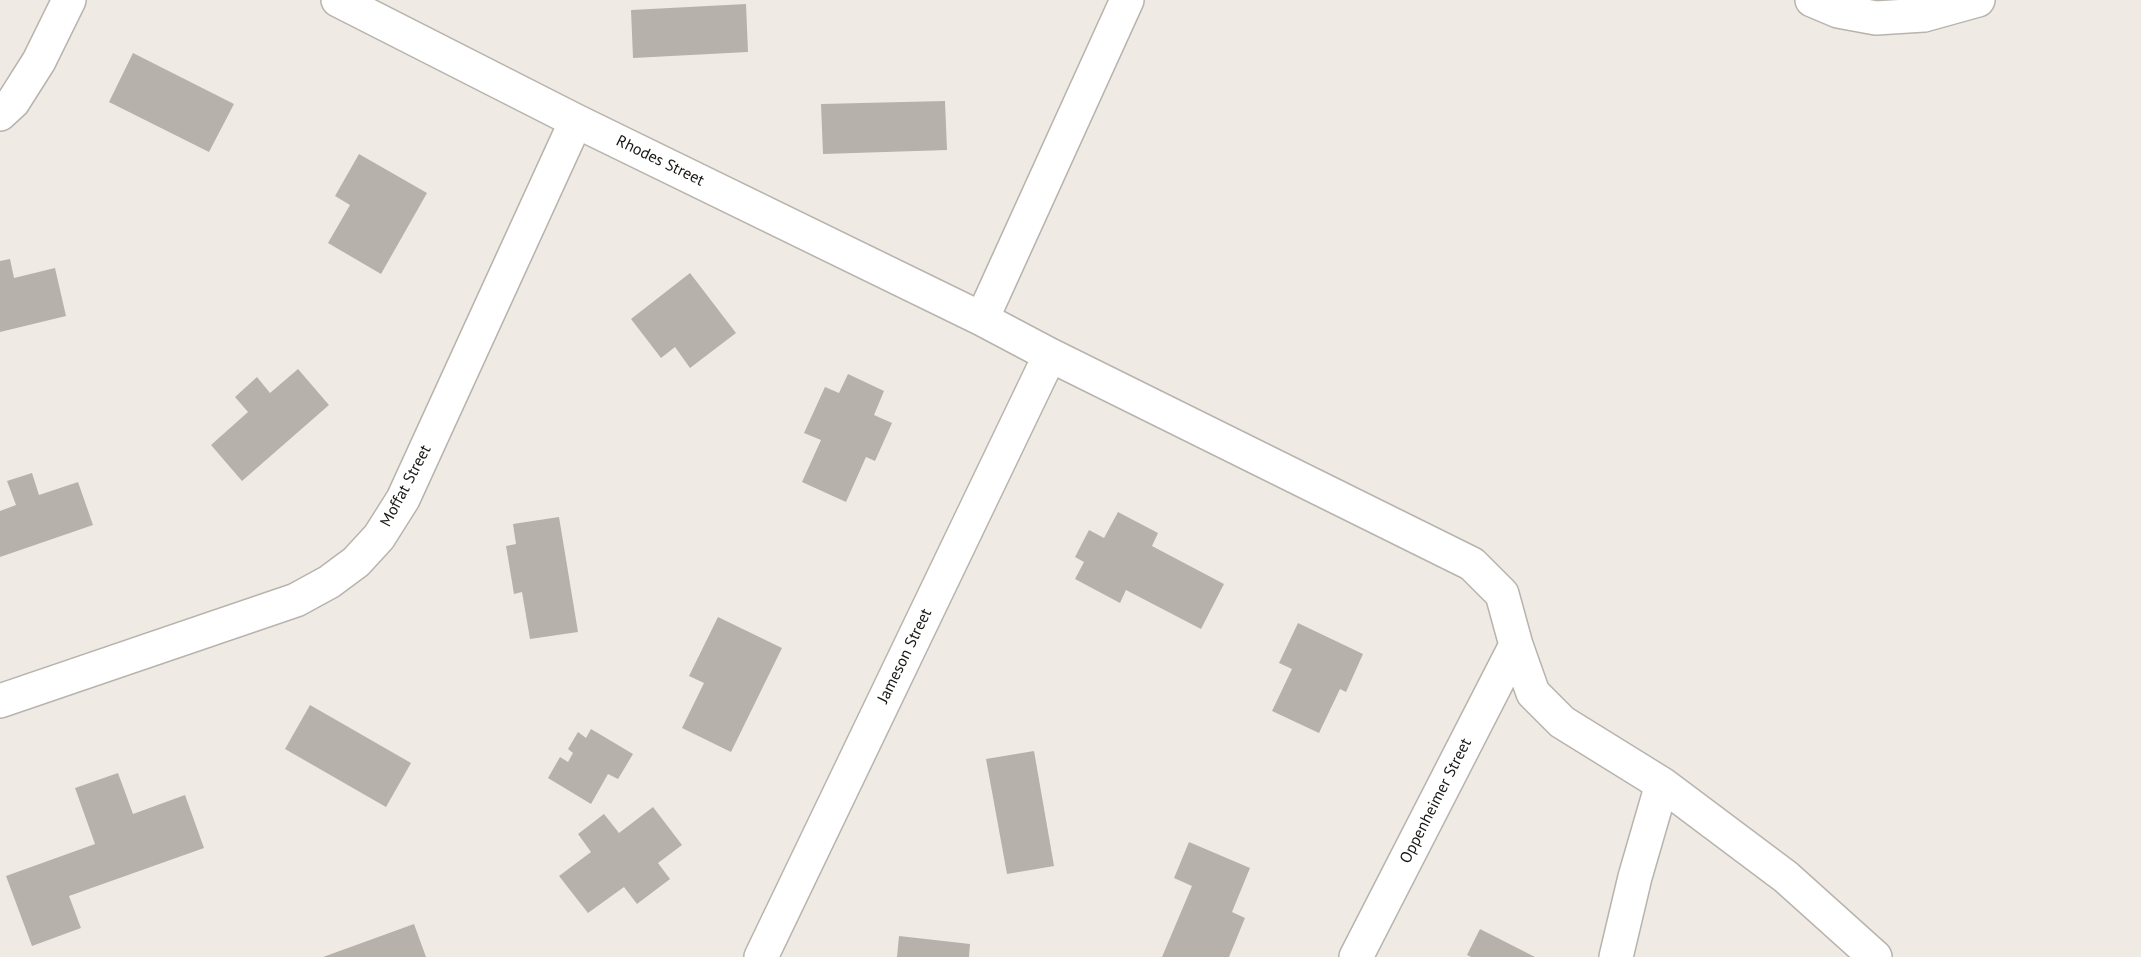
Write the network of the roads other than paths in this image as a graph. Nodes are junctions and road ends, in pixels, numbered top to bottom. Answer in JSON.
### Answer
{"nodes":[{"id":1,"x":69,"y":0,"type":"edge"},
{"id":2,"x":338,"y":0,"type":"edge"},
{"id":3,"x":1127,"y":0,"type":"edge"},
{"id":4,"x":1812,"y":0,"type":"edge"},
{"id":5,"x":1978,"y":0,"type":"edge"},
{"id":6,"x":0,"y":114,"type":"edge"},
{"id":7,"x":576,"y":121,"type":"junction"},
{"id":8,"x":982,"y":319,"type":"junction"},
{"id":9,"x":1050,"y":355,"type":"junction"},
{"id":10,"x":1516,"y":645,"type":"junction"},
{"id":11,"x":0,"y":700,"type":"edge"},
{"id":12,"x":1662,"y":784,"type":"junction"},
{"id":13,"x":760,"y":957,"type":"edge"},
{"id":14,"x":1356,"y":957,"type":"edge"},
{"id":15,"x":1616,"y":957,"type":"edge"},
{"id":16,"x":1875,"y":957,"type":"edge"}],
"edges":[{"from":1,"to":6,"type":"street"},
{"from":2,"to":7,"type":"street","name":"Rhodes Street"},
{"from":3,"to":8,"type":"street"},
{"from":4,"to":5,"type":"street"},
{"from":7,"to":8,"type":"street","name":"Rhodes Street"},
{"from":7,"to":11,"type":"street","name":"Moffat Street"},
{"from":8,"to":9,"type":"street","name":"Rhodes Street"},
{"from":9,"to":10,"type":"street","name":"Rhodes Street"},
{"from":9,"to":13,"type":"street","name":"Jameson Street"},
{"from":10,"to":12,"type":"street","name":"Rhodes Street"},
{"from":10,"to":14,"type":"street","name":"Oppenheimer Street"},
{"from":12,"to":15,"type":"street"},
{"from":12,"to":16,"type":"street","name":"Rhodes Street"}]}
